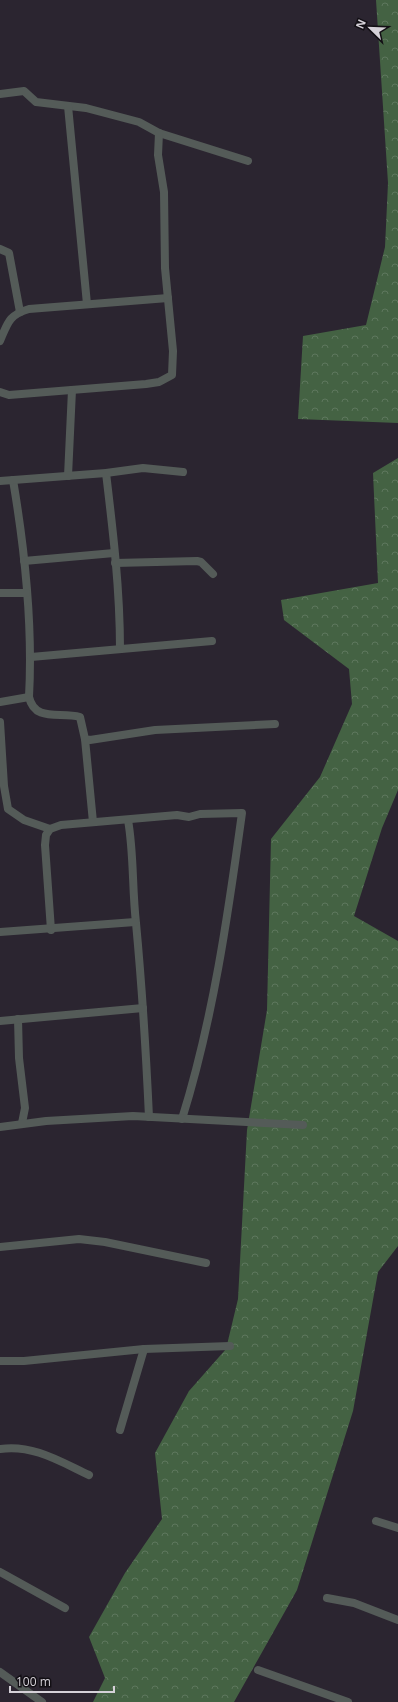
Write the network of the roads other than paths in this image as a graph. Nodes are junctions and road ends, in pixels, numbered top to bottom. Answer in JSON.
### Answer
{"nodes":[{"id":1,"x":0,"y":94,"type":"edge"},
{"id":2,"x":68,"y":106,"type":"junction"},
{"id":3,"x":160,"y":133,"type":"junction"},
{"id":4,"x":248,"y":161,"type":"dead end"},
{"id":5,"x":0,"y":249,"type":"edge"},
{"id":6,"x":168,"y":298,"type":"junction"},
{"id":7,"x":87,"y":304,"type":"junction"},
{"id":8,"x":20,"y":312,"type":"junction"},
{"id":9,"x":0,"y":341,"type":"edge"},
{"id":10,"x":72,"y":390,"type":"junction"},
{"id":11,"x":0,"y":392,"type":"edge"},
{"id":12,"x":183,"y":472,"type":"dead end"},
{"id":13,"x":106,"y":473,"type":"junction"},
{"id":14,"x":68,"y":476,"type":"junction"},
{"id":15,"x":13,"y":480,"type":"junction"},
{"id":16,"x":0,"y":481,"type":"edge"},
{"id":17,"x":114,"y":553,"type":"junction"},
{"id":18,"x":24,"y":560,"type":"junction"},
{"id":19,"x":115,"y":563,"type":"junction"},
{"id":20,"x":212,"y":574,"type":"dead end"},
{"id":21,"x":0,"y":593,"type":"edge"},
{"id":22,"x":26,"y":593,"type":"junction"},
{"id":23,"x":212,"y":641,"type":"dead end"},
{"id":24,"x":120,"y":649,"type":"junction"},
{"id":25,"x":31,"y":657,"type":"junction"},
{"id":26,"x":29,"y":697,"type":"junction"},
{"id":27,"x":0,"y":702,"type":"edge"},
{"id":28,"x":0,"y":722,"type":"edge"},
{"id":29,"x":275,"y":724,"type":"dead end"},
{"id":30,"x":85,"y":739,"type":"junction"},
{"id":31,"x":4,"y":809,"type":"edge"},
{"id":32,"x":128,"y":820,"type":"junction"},
{"id":33,"x":93,"y":822,"type":"junction"},
{"id":34,"x":50,"y":829,"type":"junction"},
{"id":35,"x":136,"y":922,"type":"junction"},
{"id":36,"x":51,"y":930,"type":"junction"},
{"id":37,"x":0,"y":932,"type":"edge"},
{"id":38,"x":143,"y":1008,"type":"junction"},
{"id":39,"x":18,"y":1020,"type":"junction"},
{"id":40,"x":0,"y":1021,"type":"edge"},
{"id":41,"x":149,"y":1117,"type":"junction"},
{"id":42,"x":182,"y":1119,"type":"junction"},
{"id":43,"x":22,"y":1124,"type":"junction"},
{"id":44,"x":303,"y":1125,"type":"dead end"},
{"id":45,"x":0,"y":1127,"type":"edge"},
{"id":46,"x":0,"y":1247,"type":"edge"},
{"id":47,"x":206,"y":1264,"type":"dead end"},
{"id":48,"x":230,"y":1346,"type":"dead end"},
{"id":49,"x":144,"y":1349,"type":"junction"},
{"id":50,"x":0,"y":1361,"type":"edge"},
{"id":51,"x":120,"y":1430,"type":"dead end"},
{"id":52,"x":0,"y":1449,"type":"edge"},
{"id":53,"x":89,"y":1475,"type":"dead end"},
{"id":54,"x":376,"y":1521,"type":"dead end"},
{"id":55,"x":398,"y":1528,"type":"edge"},
{"id":56,"x":0,"y":1572,"type":"edge"},
{"id":57,"x":327,"y":1598,"type":"dead end"},
{"id":58,"x":65,"y":1608,"type":"dead end"},
{"id":59,"x":398,"y":1620,"type":"edge"},
{"id":60,"x":258,"y":1670,"type":"dead end"},
{"id":61,"x":0,"y":1672,"type":"edge"},
{"id":62,"x":42,"y":1702,"type":"edge"},
{"id":63,"x":348,"y":1702,"type":"edge"}],
"edges":[{"from":1,"to":2,"type":"street"},
{"from":2,"to":3,"type":"street"},
{"from":2,"to":7,"type":"street"},
{"from":3,"to":4,"type":"street"},
{"from":3,"to":6,"type":"street"},
{"from":5,"to":8,"type":"street"},
{"from":6,"to":7,"type":"street"},
{"from":6,"to":10,"type":"street"},
{"from":7,"to":8,"type":"street"},
{"from":8,"to":9,"type":"street"},
{"from":10,"to":11,"type":"street"},
{"from":10,"to":14,"type":"street"},
{"from":12,"to":13,"type":"street"},
{"from":13,"to":14,"type":"street"},
{"from":13,"to":17,"type":"street"},
{"from":14,"to":15,"type":"street"},
{"from":15,"to":16,"type":"street"},
{"from":15,"to":18,"type":"street"},
{"from":17,"to":18,"type":"street"},
{"from":17,"to":19,"type":"street"},
{"from":18,"to":22,"type":"street"},
{"from":19,"to":20,"type":"street"},
{"from":19,"to":24,"type":"street"},
{"from":21,"to":22,"type":"street"},
{"from":22,"to":25,"type":"street"},
{"from":23,"to":24,"type":"street"},
{"from":24,"to":25,"type":"street"},
{"from":25,"to":26,"type":"street"},
{"from":26,"to":27,"type":"street"},
{"from":26,"to":30,"type":"street"},
{"from":28,"to":31,"type":"street"},
{"from":29,"to":30,"type":"street"},
{"from":30,"to":33,"type":"street"},
{"from":31,"to":34,"type":"street"},
{"from":32,"to":33,"type":"street"},
{"from":32,"to":35,"type":"street"},
{"from":32,"to":42,"type":"street"},
{"from":33,"to":34,"type":"street"},
{"from":34,"to":36,"type":"street"},
{"from":35,"to":36,"type":"street"},
{"from":35,"to":38,"type":"street"},
{"from":36,"to":37,"type":"street"},
{"from":38,"to":39,"type":"street"},
{"from":38,"to":41,"type":"street"},
{"from":39,"to":40,"type":"street"},
{"from":39,"to":43,"type":"street"},
{"from":41,"to":42,"type":"street"},
{"from":41,"to":43,"type":"street"},
{"from":42,"to":44,"type":"street"},
{"from":43,"to":45,"type":"street"},
{"from":46,"to":47,"type":"street"},
{"from":48,"to":49,"type":"street"},
{"from":49,"to":50,"type":"street"},
{"from":49,"to":51,"type":"street"},
{"from":52,"to":53,"type":"street"},
{"from":54,"to":55,"type":"street"},
{"from":56,"to":58,"type":"street"},
{"from":57,"to":59,"type":"street"},
{"from":60,"to":63,"type":"street"},
{"from":61,"to":62,"type":"street"}]}
